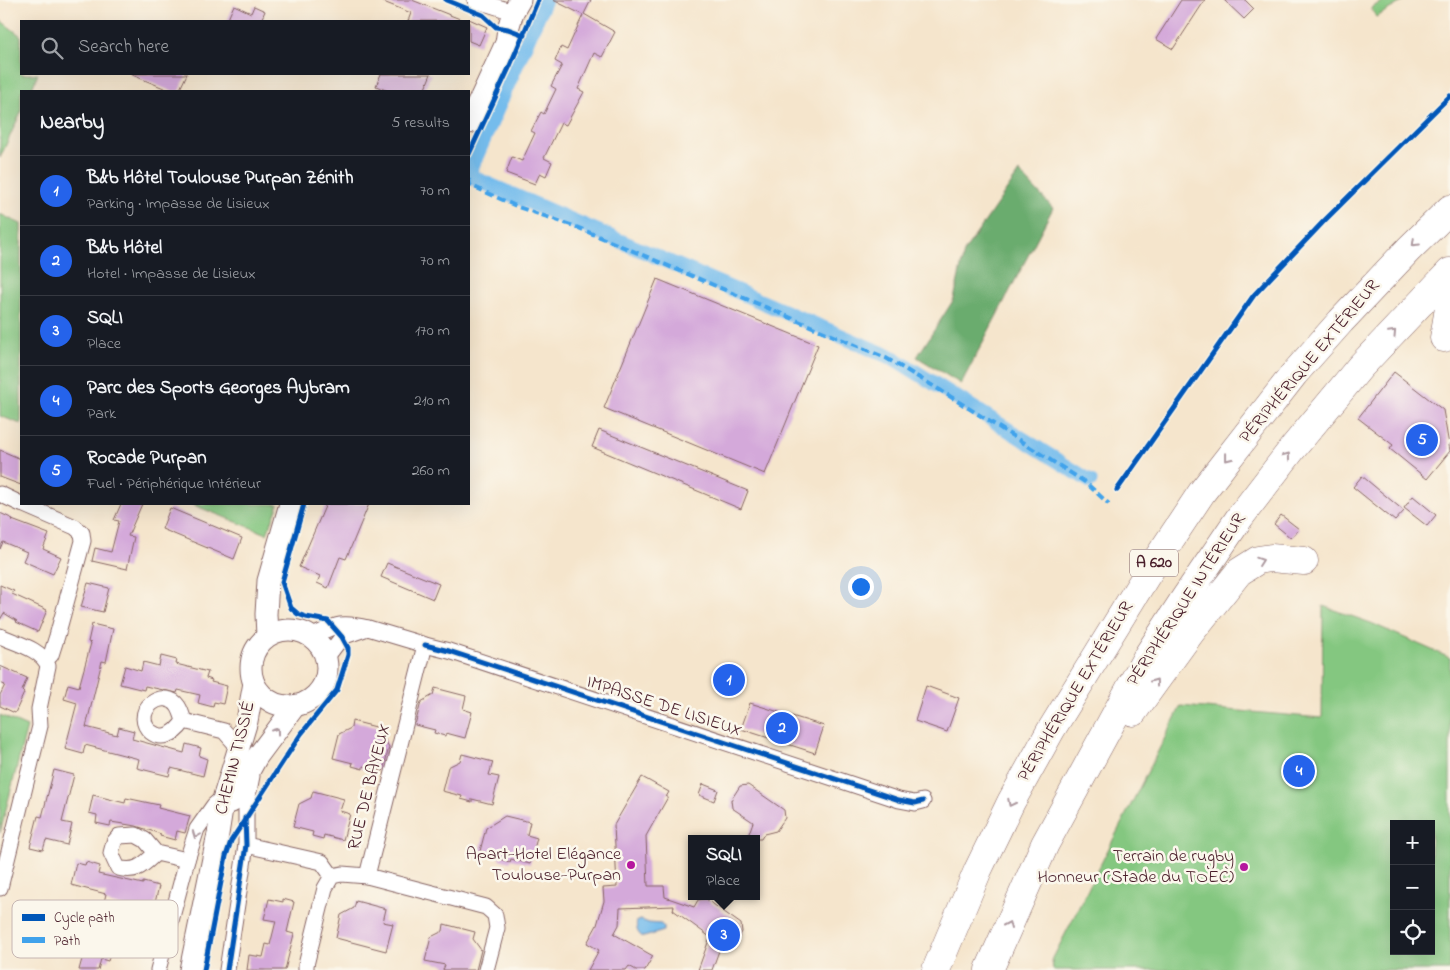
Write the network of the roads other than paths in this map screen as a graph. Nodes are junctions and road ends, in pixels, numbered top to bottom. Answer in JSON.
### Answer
{"nodes":[{"id":1,"x":475,"y":0,"type":"edge"},
{"id":2,"x":517,"y":6,"type":"edge"},
{"id":3,"x":470,"y":120,"type":"edge"},
{"id":4,"x":1450,"y":210,"type":"edge"},
{"id":5,"x":1450,"y":272,"type":"edge"},
{"id":6,"x":1450,"y":302,"type":"edge"},
{"id":7,"x":1444,"y":338,"type":"dead end"},
{"id":8,"x":0,"y":494,"type":"edge"},
{"id":9,"x":20,"y":504,"type":"edge"},
{"id":10,"x":23,"y":505,"type":"edge"},
{"id":11,"x":290,"y":505,"type":"edge"},
{"id":12,"x":1304,"y":561,"type":"dead end"},
{"id":13,"x":268,"y":581,"type":"junction"},
{"id":14,"x":368,"y":628,"type":"junction"},
{"id":15,"x":289,"y":630,"type":"junction"},
{"id":16,"x":0,"y":636,"type":"edge"},
{"id":17,"x":267,"y":636,"type":"junction"},
{"id":18,"x":312,"y":637,"type":"junction"},
{"id":19,"x":425,"y":645,"type":"junction"},
{"id":20,"x":326,"y":658,"type":"junction"},
{"id":21,"x":46,"y":660,"type":"junction"},
{"id":22,"x":254,"y":683,"type":"junction"},
{"id":23,"x":295,"y":706,"type":"junction"},
{"id":24,"x":184,"y":721,"type":"dead end"},
{"id":25,"x":247,"y":721,"type":"junction"},
{"id":26,"x":224,"y":731,"type":"junction"},
{"id":27,"x":248,"y":752,"type":"junction"},
{"id":28,"x":1090,"y":760,"type":"junction"},
{"id":29,"x":224,"y":796,"type":"junction"},
{"id":30,"x":923,"y":801,"type":"dead end"},
{"id":31,"x":218,"y":834,"type":"junction"},
{"id":32,"x":246,"y":845,"type":"junction"},
{"id":33,"x":156,"y":853,"type":"dead end"},
{"id":34,"x":187,"y":860,"type":"junction"},
{"id":35,"x":332,"y":876,"type":"junction"},
{"id":36,"x":367,"y":876,"type":"junction"},
{"id":37,"x":0,"y":888,"type":"edge"},
{"id":38,"x":176,"y":900,"type":"edge"},
{"id":39,"x":190,"y":970,"type":"edge"},
{"id":40,"x":227,"y":970,"type":"edge"},
{"id":41,"x":306,"y":970,"type":"edge"},
{"id":42,"x":486,"y":970,"type":"edge"},
{"id":43,"x":936,"y":970,"type":"edge"},
{"id":44,"x":989,"y":970,"type":"edge"}],
"edges":[{"from":1,"to":2,"type":"street"},
{"from":2,"to":3,"type":"street"},
{"from":4,"to":43,"type":"highway","name":"PÉRIPHÉRIQUE EXTÉRIEUR","number":"A 620","one_way":true},
{"from":28,"to":5,"type":"highway","name":"PÉRIPHÉRIQUE INTÉRIEUR","number":"A 620","one_way":true},
{"from":6,"to":7,"type":"highway"},
{"from":8,"to":9,"type":"street"},
{"from":10,"to":21,"type":"street"},
{"from":11,"to":13,"type":"street"},
{"from":28,"to":12,"type":"highway","one_way":true},
{"from":13,"to":15,"type":"street"},
{"from":13,"to":17,"type":"street"},
{"from":14,"to":18,"type":"street"},
{"from":14,"to":19,"type":"street"},
{"from":14,"to":20,"type":"street"},
{"from":15,"to":17,"type":"street"},
{"from":15,"to":18,"type":"street"},
{"from":16,"to":21,"type":"street"},
{"from":17,"to":22,"type":"street"},
{"from":18,"to":20,"type":"street"},
{"from":19,"to":30,"type":"street","name":"IMPASSE DE LISIEUX"},
{"from":19,"to":36,"type":"street","name":"RUE DE BAYEUX"},
{"from":20,"to":23,"type":"street"},
{"from":21,"to":37,"type":"street"},
{"from":22,"to":23,"type":"street"},
{"from":22,"to":25,"type":"street","name":"CHEMIN TISSIÉ"},
{"from":27,"to":23,"type":"street","name":"CHEMIN TISSIÉ","one_way":true},
{"from":24,"to":26,"type":"street"},
{"from":25,"to":26,"type":"street"},
{"from":25,"to":27,"type":"street","name":"CHEMIN TISSIÉ"},
{"from":26,"to":27,"type":"street"},
{"from":27,"to":29,"type":"street","name":"CHEMIN TISSIÉ"},
{"from":27,"to":31,"type":"street","name":"CHEMIN TISSIÉ"},
{"from":27,"to":32,"type":"street"},
{"from":44,"to":28,"type":"highway","name":"PÉRIPHÉRIQUE INTÉRIEUR","number":"A 620","one_way":true},
{"from":29,"to":31,"type":"street","name":"CHEMIN TISSIÉ"},
{"from":29,"to":34,"type":"street","one_way":true},
{"from":31,"to":39,"type":"street","name":"CHEMIN TISSIÉ"},
{"from":32,"to":35,"type":"street"},
{"from":32,"to":40,"type":"street"},
{"from":33,"to":34,"type":"street"},
{"from":34,"to":38,"type":"street"},
{"from":35,"to":36,"type":"street"},
{"from":35,"to":41,"type":"street"},
{"from":36,"to":42,"type":"street","name":"RUE DE BAYEUX"}]}
